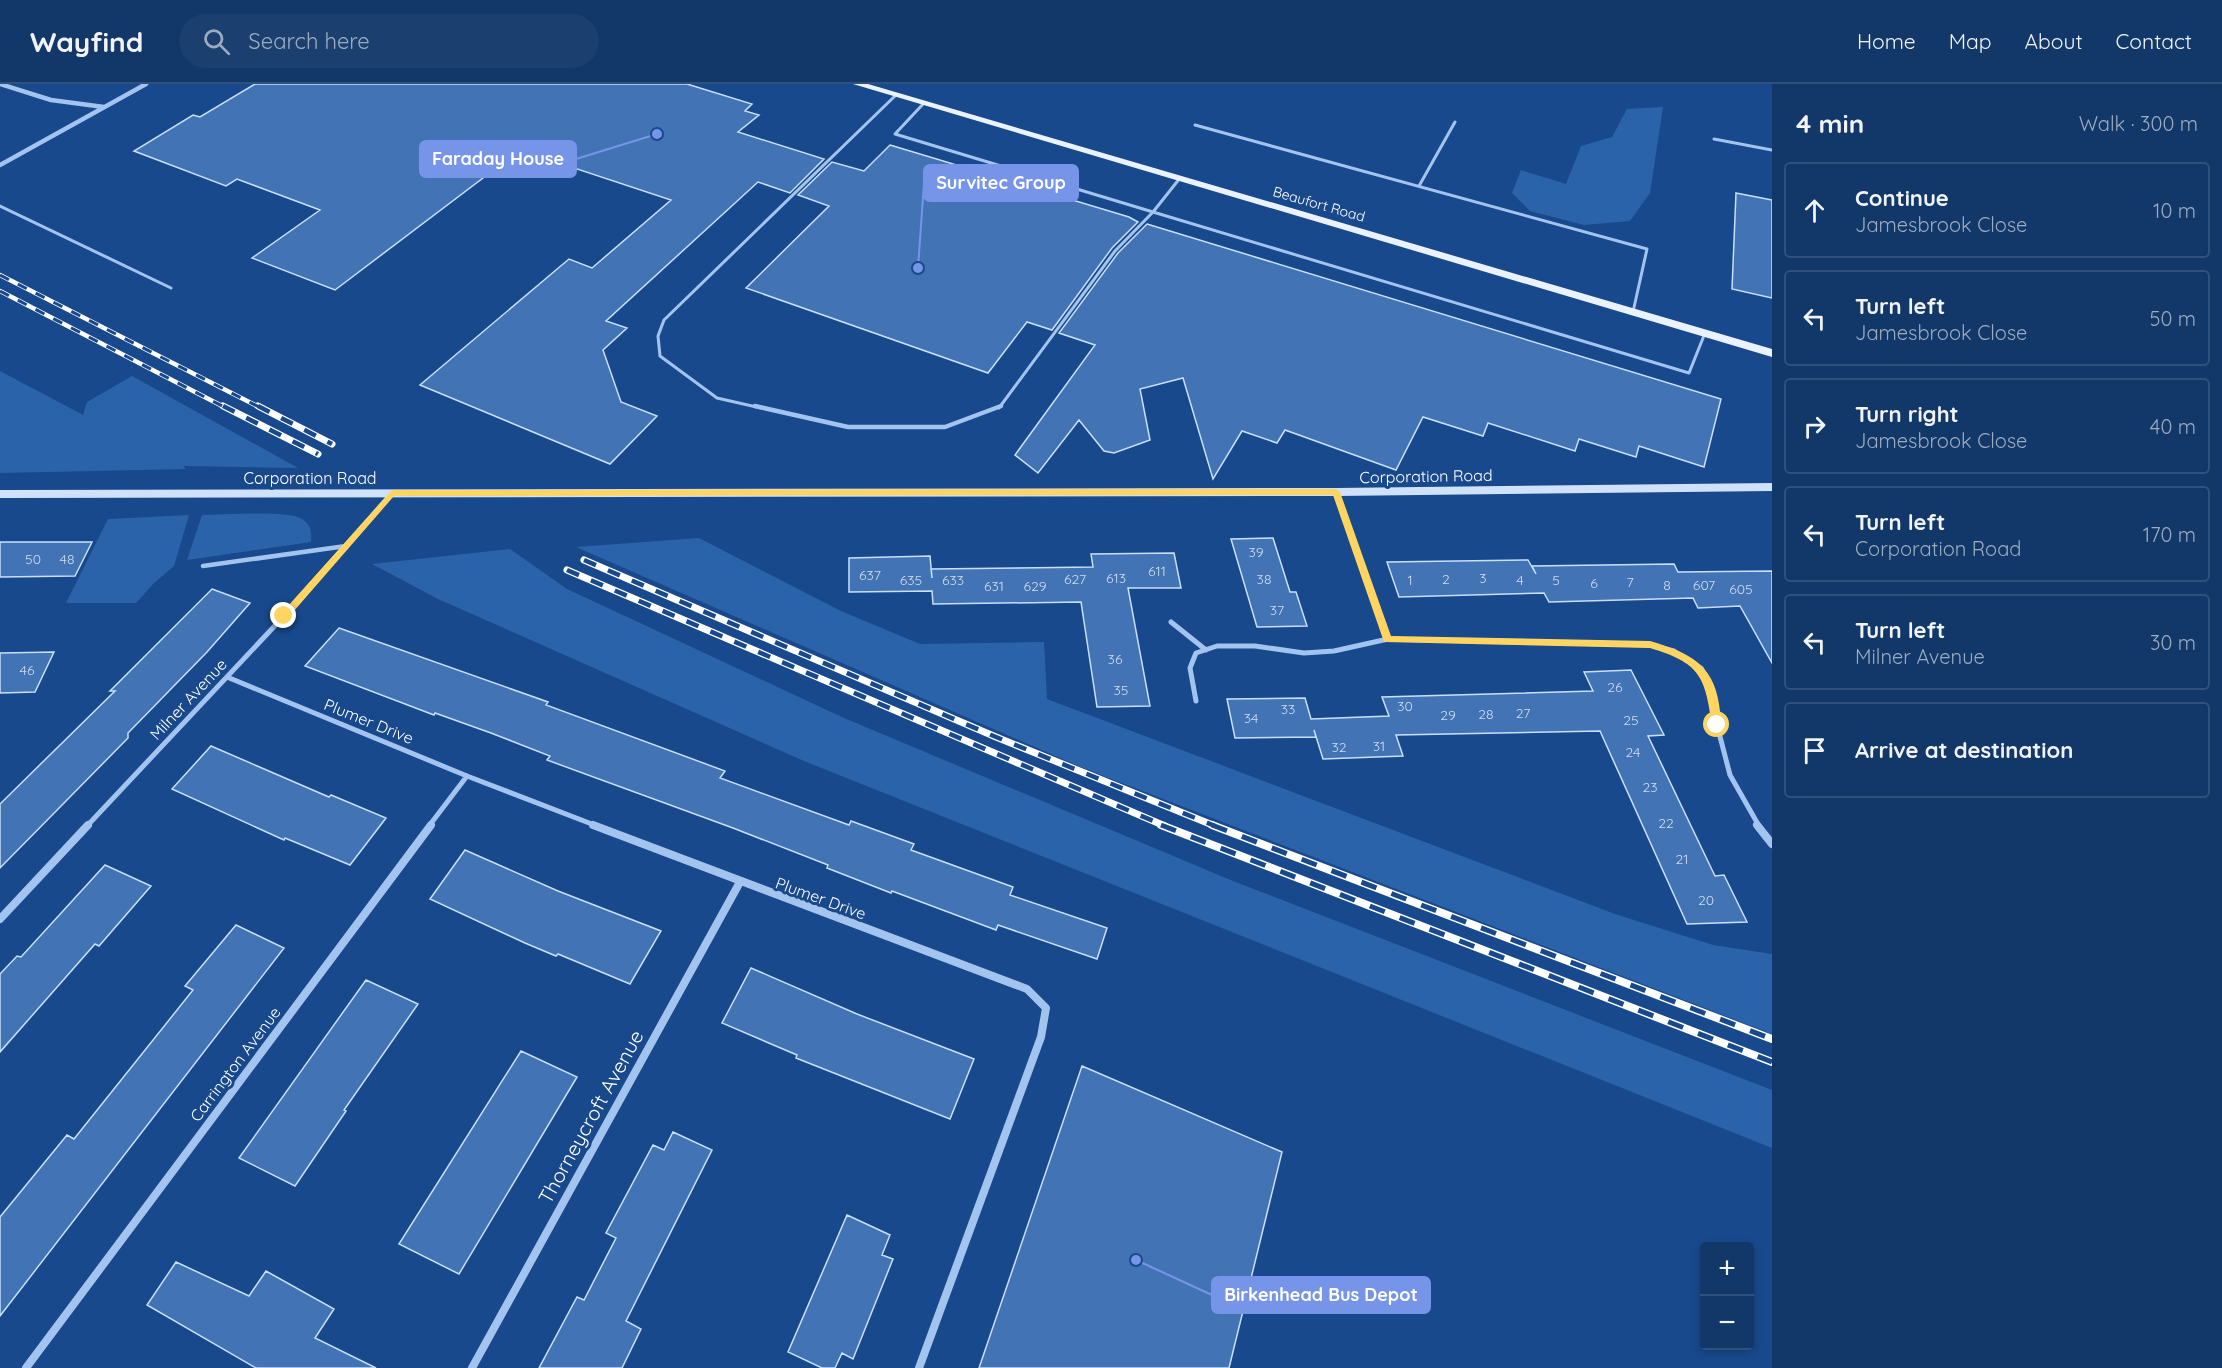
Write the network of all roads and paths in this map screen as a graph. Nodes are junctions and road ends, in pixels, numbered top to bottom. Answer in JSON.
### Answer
{"nodes":[{"id":1,"x":0,"y":84,"type":"edge"},
{"id":2,"x":146,"y":84,"type":"edge"},
{"id":3,"x":858,"y":84,"type":"edge"},
{"id":4,"x":896,"y":95,"type":"junction"},
{"id":5,"x":924,"y":103,"type":"junction"},
{"id":6,"x":106,"y":107,"type":"junction"},
{"id":7,"x":1455,"y":122,"type":"dead end"},
{"id":8,"x":1195,"y":125,"type":"dead end"},
{"id":9,"x":1714,"y":139,"type":"dead end"},
{"id":10,"x":1772,"y":150,"type":"edge"},
{"id":11,"x":0,"y":165,"type":"edge"},
{"id":12,"x":1180,"y":178,"type":"junction"},
{"id":13,"x":1419,"y":186,"type":"junction"},
{"id":14,"x":0,"y":206,"type":"edge"},
{"id":15,"x":1153,"y":212,"type":"junction"},
{"id":16,"x":171,"y":288,"type":"dead end"},
{"id":17,"x":1633,"y":312,"type":"junction"},
{"id":18,"x":1705,"y":333,"type":"junction"},
{"id":19,"x":1772,"y":353,"type":"edge"},
{"id":20,"x":1772,"y":487,"type":"edge"},
{"id":21,"x":1336,"y":492,"type":"junction"},
{"id":22,"x":392,"y":493,"type":"junction"},
{"id":23,"x":0,"y":494,"type":"edge"},
{"id":24,"x":346,"y":546,"type":"junction"},
{"id":25,"x":203,"y":566,"type":"dead end"},
{"id":26,"x":1171,"y":622,"type":"dead end"},
{"id":27,"x":1388,"y":639,"type":"junction"},
{"id":28,"x":1206,"y":650,"type":"junction"},
{"id":29,"x":227,"y":677,"type":"junction"},
{"id":30,"x":1196,"y":701,"type":"dead end"},
{"id":31,"x":467,"y":776,"type":"junction"},
{"id":32,"x":1772,"y":844,"type":"edge"},
{"id":33,"x":740,"y":882,"type":"junction"},
{"id":34,"x":0,"y":919,"type":"edge"},
{"id":35,"x":29,"y":1367,"type":"edge"},
{"id":36,"x":472,"y":1368,"type":"edge"},
{"id":37,"x":919,"y":1368,"type":"edge"}],
"edges":[{"from":1,"to":6,"type":"street"},
{"from":2,"to":6,"type":"street"},
{"from":3,"to":4,"type":"main road","name":"Beaufort Road"},
{"from":4,"to":5,"type":"main road","name":"Beaufort Road"},
{"from":4,"to":15,"type":"lane"},
{"from":5,"to":12,"type":"main road","name":"Beaufort Road"},
{"from":5,"to":15,"type":"lane"},
{"from":6,"to":11,"type":"street"},
{"from":7,"to":13,"type":"lane"},
{"from":8,"to":13,"type":"lane"},
{"from":9,"to":10,"type":"lane"},
{"from":12,"to":15,"type":"lane"},
{"from":12,"to":17,"type":"main road","name":"Beaufort Road"},
{"from":13,"to":17,"type":"lane"},
{"from":14,"to":16,"type":"lane"},
{"from":15,"to":18,"type":"lane"},
{"from":17,"to":18,"type":"main road","name":"Beaufort Road"},
{"from":18,"to":19,"type":"main road","name":"Beaufort Road"},
{"from":20,"to":21,"type":"street","name":"Corporation Road"},
{"from":21,"to":22,"type":"street","name":"Corporation Road"},
{"from":21,"to":27,"type":"street"},
{"from":22,"to":23,"type":"street","name":"Corporation Road"},
{"from":22,"to":24,"type":"street","name":"Milner Avenue"},
{"from":24,"to":25,"type":"lane"},
{"from":24,"to":29,"type":"street","name":"Milner Avenue"},
{"from":26,"to":28,"type":"street"},
{"from":27,"to":28,"type":"street"},
{"from":27,"to":32,"type":"street"},
{"from":28,"to":30,"type":"street"},
{"from":29,"to":31,"type":"street","name":"Plumer Drive"},
{"from":29,"to":34,"type":"street","name":"Milner Avenue"},
{"from":31,"to":33,"type":"street","name":"Plumer Drive"},
{"from":31,"to":35,"type":"street","name":"Carrington Avenue"},
{"from":33,"to":36,"type":"street","name":"Thorneycroft Avenue"},
{"from":33,"to":37,"type":"street","name":"Plumer Drive"}]}
